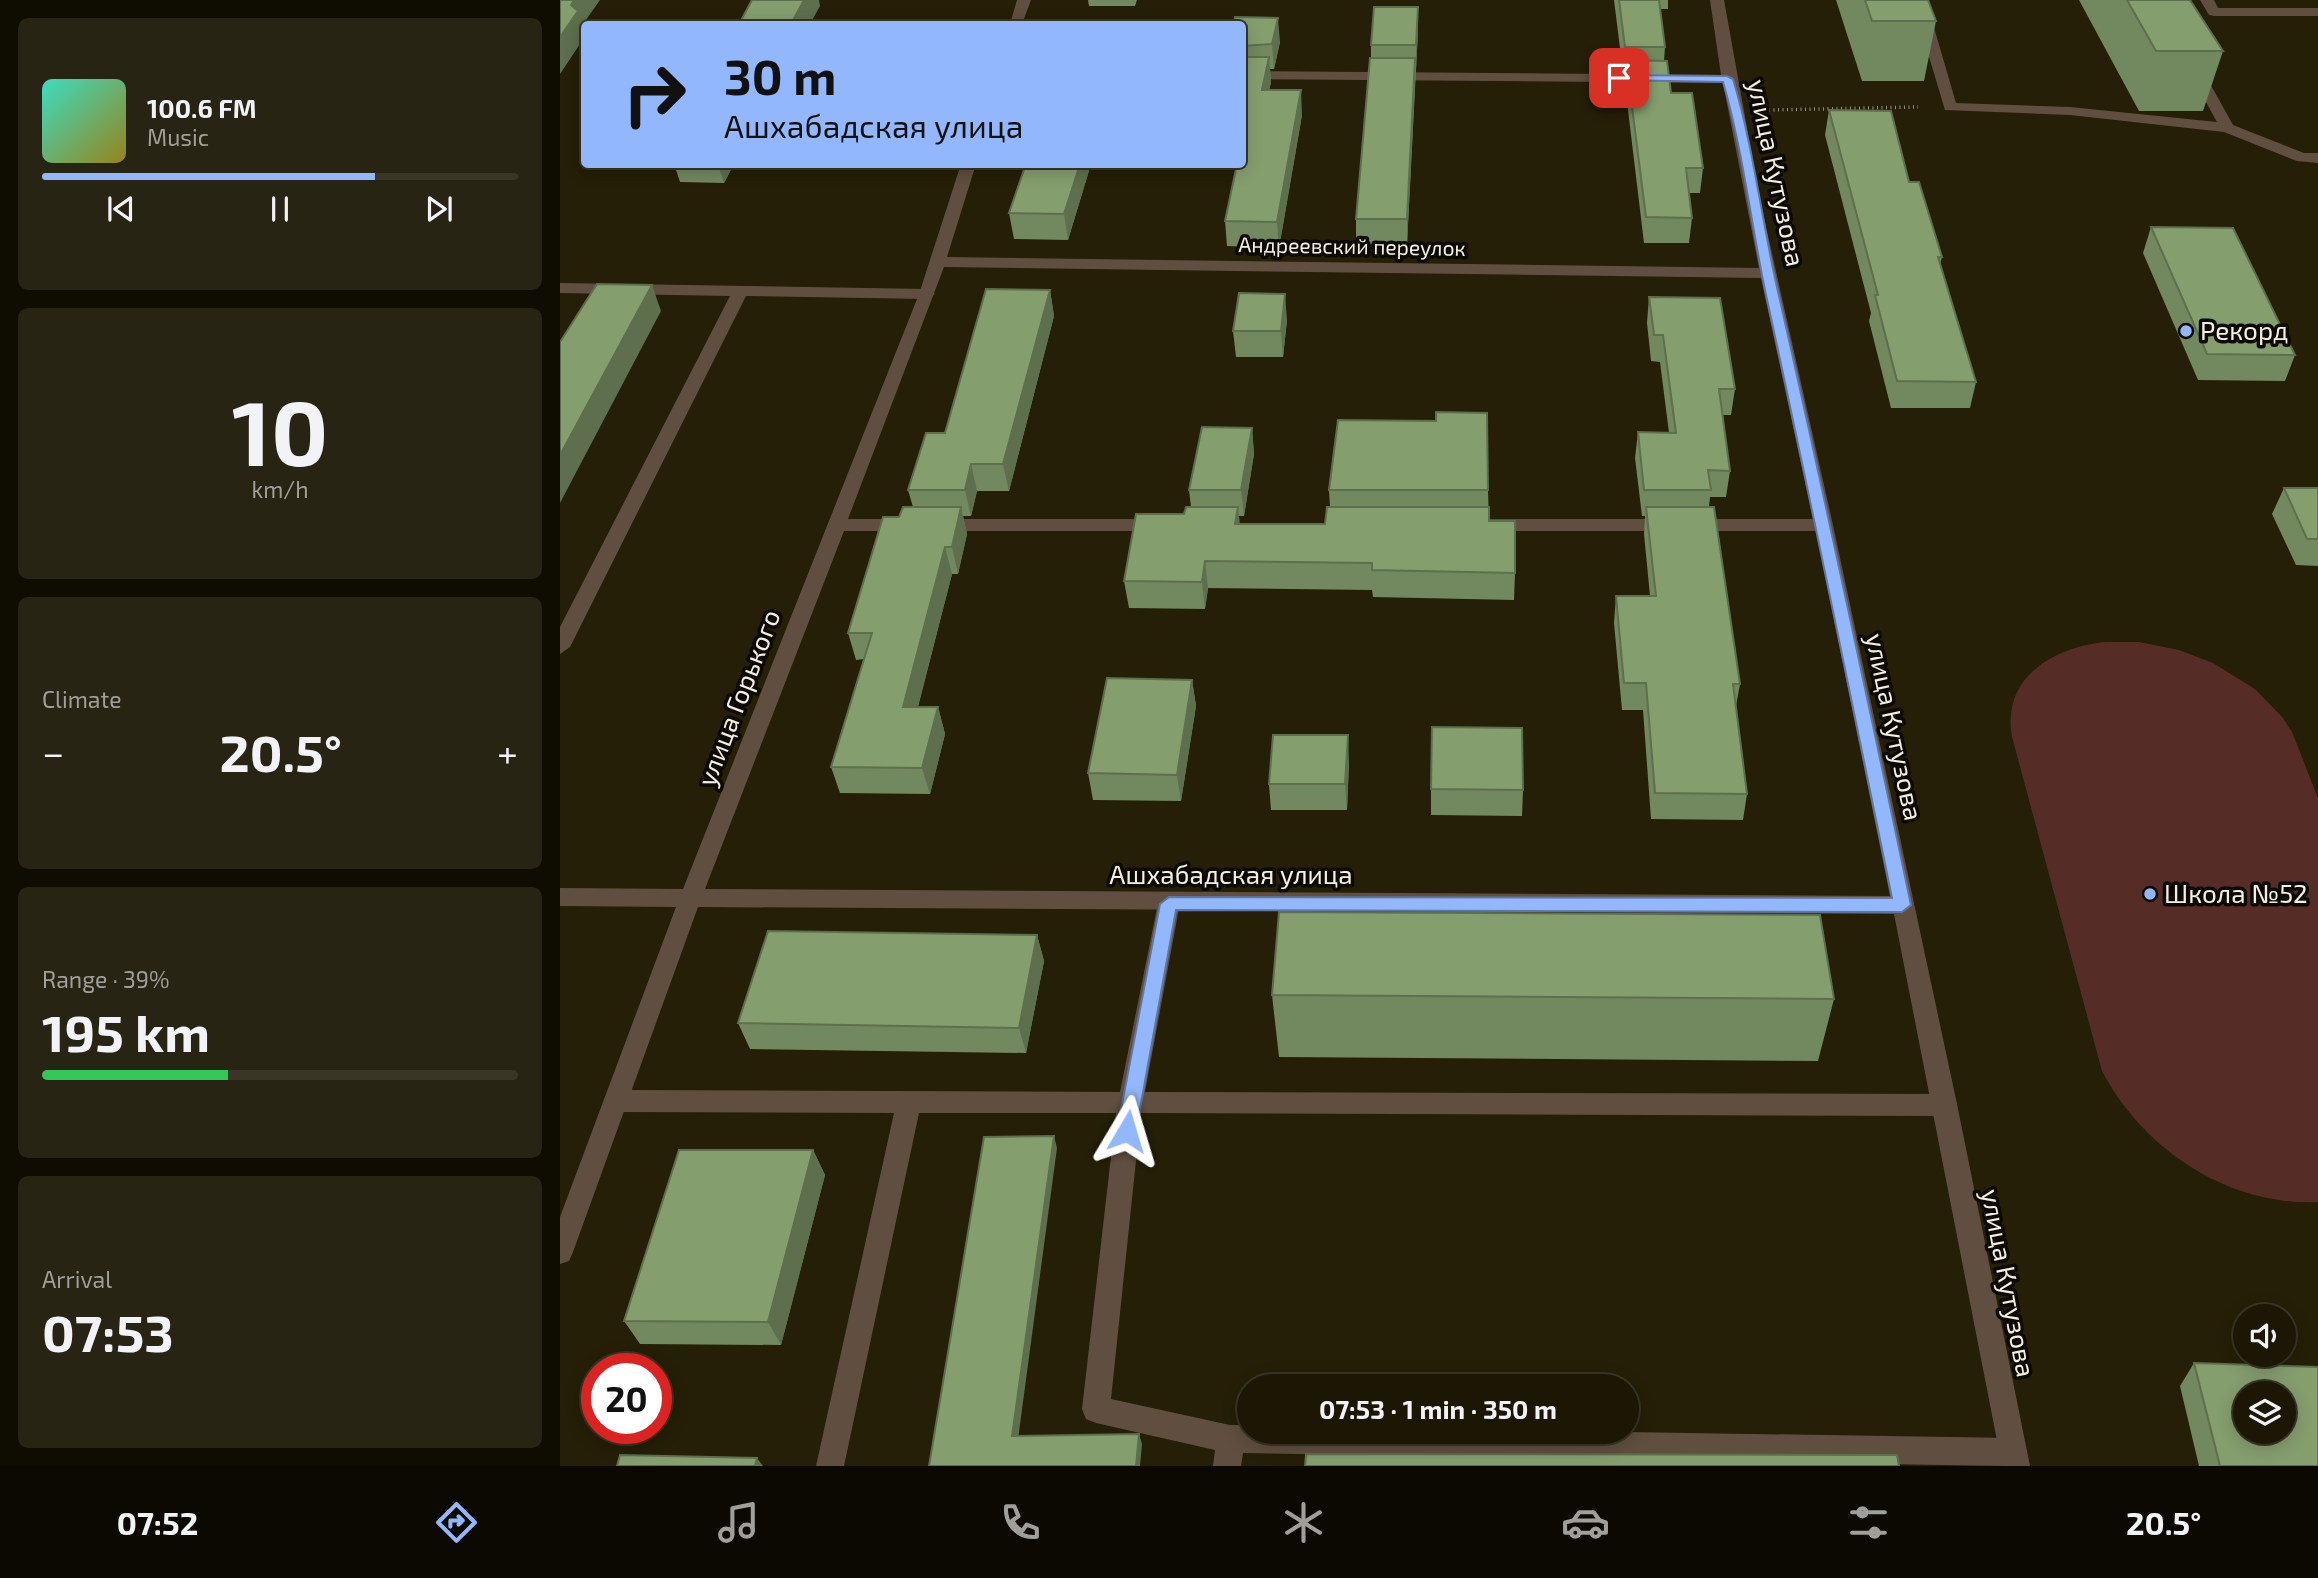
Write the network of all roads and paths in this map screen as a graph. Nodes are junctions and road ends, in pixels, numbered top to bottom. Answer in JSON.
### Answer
{"nodes":[{"id":1,"x":1024,"y":0,"type":"edge"},
{"id":2,"x":1717,"y":0,"type":"edge"},
{"id":3,"x":1919,"y":0,"type":"edge"},
{"id":4,"x":2207,"y":0,"type":"edge"},
{"id":5,"x":2318,"y":12,"type":"edge"},
{"id":6,"x":1017,"y":21,"type":"edge"},
{"id":7,"x":2189,"y":58,"type":"edge"},
{"id":8,"x":1246,"y":75,"type":"edge"},
{"id":9,"x":1727,"y":79,"type":"junction"},
{"id":10,"x":1950,"y":107,"type":"junction"},
{"id":11,"x":1737,"y":111,"type":"junction"},
{"id":12,"x":2227,"y":128,"type":"junction"},
{"id":13,"x":2318,"y":158,"type":"edge"},
{"id":14,"x":968,"y":168,"type":"edge"},
{"id":15,"x":936,"y":262,"type":"junction"},
{"id":16,"x":1768,"y":273,"type":"junction"},
{"id":17,"x":560,"y":288,"type":"edge"},
{"id":18,"x":741,"y":289,"type":"junction"},
{"id":19,"x":927,"y":293,"type":"junction"},
{"id":20,"x":836,"y":525,"type":"junction"},
{"id":21,"x":1184,"y":525,"type":"edge"},
{"id":22,"x":1462,"y":525,"type":"edge"},
{"id":23,"x":1824,"y":525,"type":"junction"},
{"id":24,"x":560,"y":647,"type":"edge"},
{"id":25,"x":560,"y":897,"type":"edge"},
{"id":26,"x":691,"y":899,"type":"junction"},
{"id":27,"x":1169,"y":904,"type":"junction"},
{"id":28,"x":1902,"y":905,"type":"junction"},
{"id":29,"x":617,"y":1101,"type":"junction"},
{"id":30,"x":909,"y":1102,"type":"junction"},
{"id":31,"x":1130,"y":1103,"type":"junction"},
{"id":32,"x":1945,"y":1105,"type":"junction"},
{"id":33,"x":560,"y":1252,"type":"edge"},
{"id":34,"x":1228,"y":1453,"type":"edge"},
{"id":35,"x":2014,"y":1459,"type":"edge"},
{"id":36,"x":830,"y":1466,"type":"edge"}],
"edges":[{"from":1,"to":6,"type":"street"},
{"from":2,"to":9,"type":"street","name":"улица Кутузова"},
{"from":3,"to":10,"type":"street"},
{"from":4,"to":5,"type":"street"},
{"from":7,"to":12,"type":"street"},
{"from":8,"to":9,"type":"street"},
{"from":9,"to":11,"type":"street","name":"улица Кутузова"},
{"from":10,"to":11,"type":"path"},
{"from":10,"to":12,"type":"street"},
{"from":11,"to":16,"type":"street","name":"улица Кутузова"},
{"from":12,"to":13,"type":"street"},
{"from":14,"to":15,"type":"street","name":"улица Горького"},
{"from":15,"to":16,"type":"street","name":"Андреевский переулок"},
{"from":15,"to":19,"type":"street","name":"улица Горького"},
{"from":16,"to":23,"type":"street","name":"улица Кутузова"},
{"from":17,"to":18,"type":"street"},
{"from":18,"to":19,"type":"street"},
{"from":18,"to":24,"type":"street"},
{"from":19,"to":20,"type":"street","name":"улица Горького"},
{"from":20,"to":21,"type":"street"},
{"from":20,"to":26,"type":"street","name":"улица Горького"},
{"from":22,"to":23,"type":"street"},
{"from":23,"to":28,"type":"street","name":"улица Кутузова"},
{"from":25,"to":26,"type":"street","name":"Ашхабадская улица"},
{"from":26,"to":27,"type":"street","name":"Ашхабадская улица"},
{"from":26,"to":29,"type":"street","name":"улица Горького"},
{"from":27,"to":28,"type":"street","name":"Ашхабадская улица"},
{"from":27,"to":31,"type":"street"},
{"from":28,"to":32,"type":"street","name":"улица Кутузова"},
{"from":29,"to":30,"type":"street"},
{"from":29,"to":33,"type":"street","name":"улица Горького"},
{"from":30,"to":31,"type":"street"},
{"from":30,"to":36,"type":"street"},
{"from":31,"to":32,"type":"street"},
{"from":31,"to":34,"type":"street"},
{"from":32,"to":35,"type":"street","name":"улица Кутузова"},
{"from":34,"to":35,"type":"street"}]}
